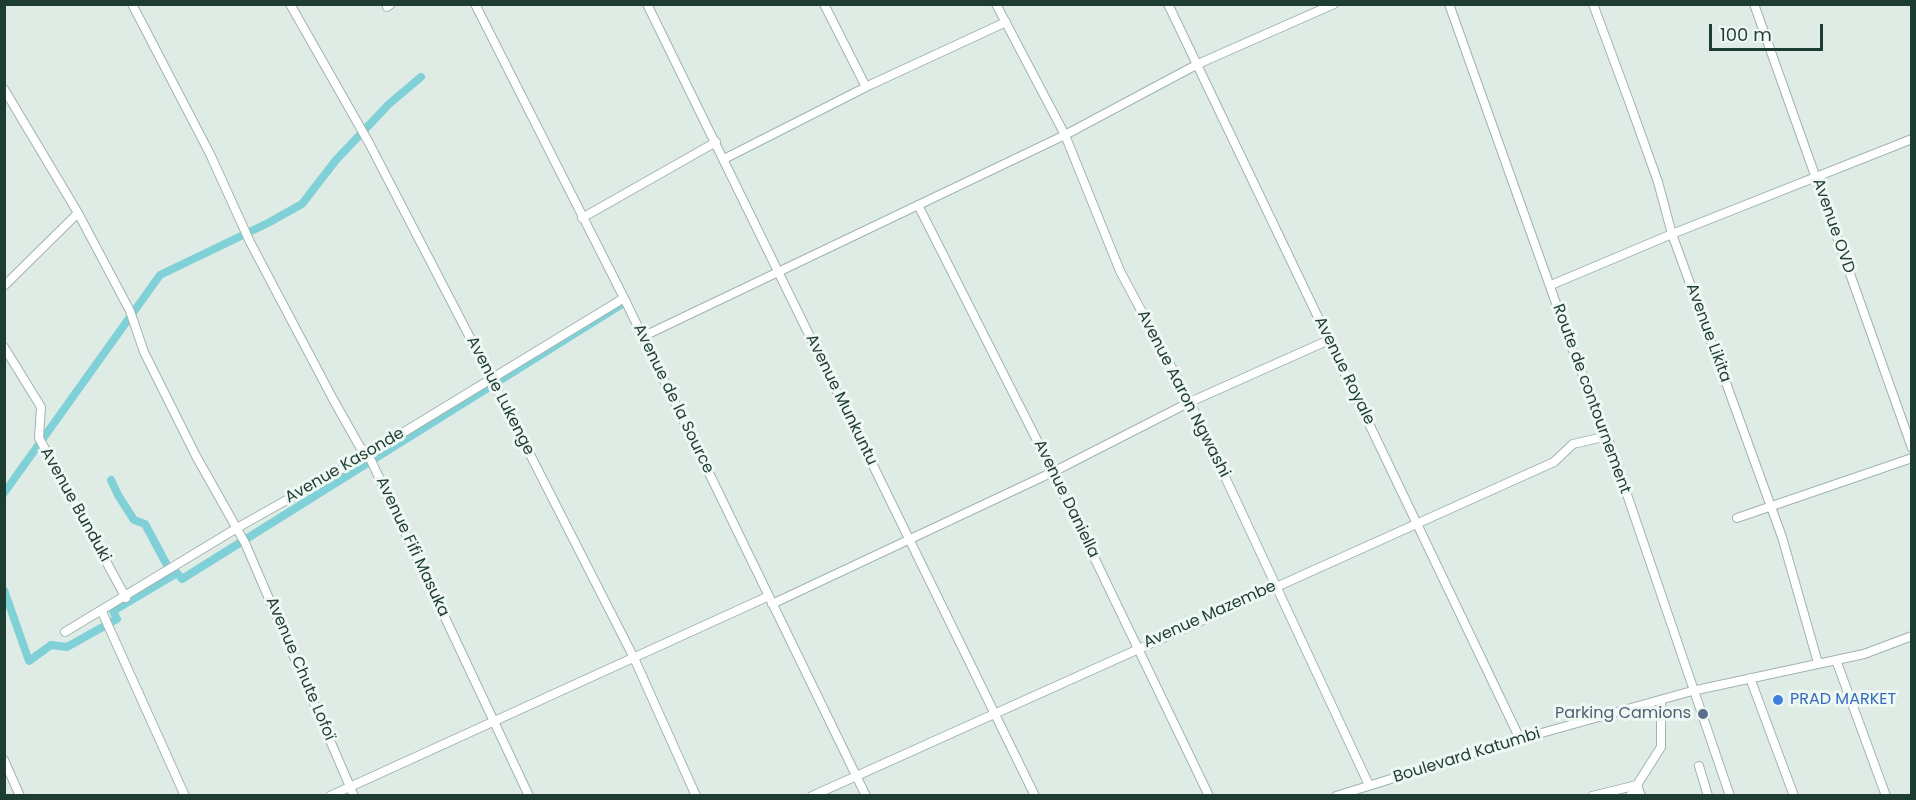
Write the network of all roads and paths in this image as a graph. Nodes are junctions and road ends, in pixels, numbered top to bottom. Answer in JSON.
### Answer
{"nodes":[{"id":1,"x":132,"y":4,"type":"edge"},
{"id":2,"x":290,"y":4,"type":"edge"},
{"id":3,"x":475,"y":4,"type":"edge"},
{"id":4,"x":647,"y":4,"type":"edge"},
{"id":5,"x":824,"y":4,"type":"edge"},
{"id":6,"x":996,"y":4,"type":"edge"},
{"id":7,"x":1168,"y":4,"type":"edge"},
{"id":8,"x":1334,"y":4,"type":"edge"},
{"id":9,"x":1449,"y":4,"type":"edge"},
{"id":10,"x":1593,"y":4,"type":"edge"},
{"id":11,"x":1754,"y":4,"type":"edge"},
{"id":12,"x":1319,"y":7,"type":"edge"},
{"id":13,"x":1006,"y":22,"type":"junction"},
{"id":14,"x":1198,"y":64,"type":"junction"},
{"id":15,"x":866,"y":87,"type":"junction"},
{"id":16,"x":4,"y":90,"type":"edge"},
{"id":17,"x":1065,"y":135,"type":"junction"},
{"id":18,"x":1911,"y":139,"type":"edge"},
{"id":19,"x":716,"y":142,"type":"junction"},
{"id":20,"x":724,"y":159,"type":"junction"},
{"id":21,"x":1816,"y":178,"type":"junction"},
{"id":22,"x":918,"y":205,"type":"junction"},
{"id":23,"x":78,"y":213,"type":"junction"},
{"id":24,"x":582,"y":218,"type":"junction"},
{"id":25,"x":1672,"y":234,"type":"junction"},
{"id":26,"x":778,"y":272,"type":"junction"},
{"id":27,"x":1551,"y":285,"type":"junction"},
{"id":28,"x":4,"y":286,"type":"edge"},
{"id":29,"x":624,"y":298,"type":"junction"},
{"id":30,"x":642,"y":337,"type":"junction"},
{"id":31,"x":1329,"y":340,"type":"junction"},
{"id":32,"x":4,"y":347,"type":"edge"},
{"id":33,"x":491,"y":378,"type":"junction"},
{"id":34,"x":1190,"y":402,"type":"junction"},
{"id":35,"x":1606,"y":433,"type":"junction"},
{"id":36,"x":1911,"y":448,"type":"edge"},
{"id":37,"x":368,"y":454,"type":"junction"},
{"id":38,"x":1911,"y":458,"type":"edge"},
{"id":39,"x":1053,"y":472,"type":"junction"},
{"id":40,"x":1771,"y":506,"type":"junction"},
{"id":41,"x":1737,"y":518,"type":"dead end"},
{"id":42,"x":1417,"y":522,"type":"junction"},
{"id":43,"x":238,"y":531,"type":"junction"},
{"id":44,"x":909,"y":538,"type":"junction"},
{"id":45,"x":1276,"y":585,"type":"junction"},
{"id":46,"x":126,"y":598,"type":"junction"},
{"id":47,"x":771,"y":600,"type":"junction"},
{"id":48,"x":104,"y":615,"type":"junction"},
{"id":49,"x":65,"y":633,"type":"dead end"},
{"id":50,"x":1911,"y":636,"type":"edge"},
{"id":51,"x":1137,"y":647,"type":"junction"},
{"id":52,"x":634,"y":658,"type":"junction"},
{"id":53,"x":1836,"y":660,"type":"junction"},
{"id":54,"x":1818,"y":663,"type":"junction"},
{"id":55,"x":1750,"y":678,"type":"junction"},
{"id":56,"x":1692,"y":691,"type":"junction"},
{"id":57,"x":1660,"y":700,"type":"junction"},
{"id":58,"x":996,"y":714,"type":"junction"},
{"id":59,"x":495,"y":721,"type":"junction"},
{"id":60,"x":1520,"y":739,"type":"junction"},
{"id":61,"x":4,"y":760,"type":"edge"},
{"id":62,"x":1700,"y":766,"type":"dead end"},
{"id":63,"x":857,"y":776,"type":"junction"},
{"id":64,"x":1369,"y":785,"type":"junction"},
{"id":65,"x":1637,"y":785,"type":"junction"},
{"id":66,"x":350,"y":786,"type":"junction"},
{"id":67,"x":20,"y":795,"type":"edge"},
{"id":68,"x":185,"y":795,"type":"edge"},
{"id":69,"x":330,"y":795,"type":"edge"},
{"id":70,"x":354,"y":795,"type":"edge"},
{"id":71,"x":529,"y":795,"type":"edge"},
{"id":72,"x":696,"y":795,"type":"edge"},
{"id":73,"x":812,"y":795,"type":"edge"},
{"id":74,"x":867,"y":795,"type":"edge"},
{"id":75,"x":1035,"y":795,"type":"edge"},
{"id":76,"x":1209,"y":795,"type":"edge"},
{"id":77,"x":1336,"y":795,"type":"edge"},
{"id":78,"x":1593,"y":795,"type":"edge"},
{"id":79,"x":1630,"y":795,"type":"edge"},
{"id":80,"x":1641,"y":795,"type":"edge"},
{"id":81,"x":1708,"y":795,"type":"edge"},
{"id":82,"x":1730,"y":795,"type":"edge"},
{"id":83,"x":1794,"y":795,"type":"edge"},
{"id":84,"x":1886,"y":795,"type":"edge"}],
"edges":[{"from":1,"to":37,"type":"street","name":"Avenue Fifi Masuka"},
{"from":2,"to":33,"type":"street","name":"Avenue Lukenge"},
{"from":3,"to":24,"type":"street","name":"Avenue de la Source"},
{"from":4,"to":19,"type":"street","name":"Avenue Munkuntu"},
{"from":5,"to":15,"type":"street"},
{"from":6,"to":13,"type":"street","name":"Avenue Aaron Ngwashi"},
{"from":7,"to":14,"type":"street","name":"Avenue Royale"},
{"from":8,"to":12,"type":"street"},
{"from":9,"to":27,"type":"street","name":"Route de contournement"},
{"from":10,"to":25,"type":"street","name":"Avenue Likita"},
{"from":11,"to":21,"type":"street","name":"Avenue OVD"},
{"from":12,"to":14,"type":"street"},
{"from":13,"to":15,"type":"street"},
{"from":13,"to":17,"type":"street","name":"Avenue Aaron Ngwashi"},
{"from":14,"to":17,"type":"street"},
{"from":14,"to":31,"type":"street","name":"Avenue Royale"},
{"from":15,"to":20,"type":"street"},
{"from":16,"to":23,"type":"street","name":"Avenue Chute Lofoï"},
{"from":17,"to":22,"type":"street"},
{"from":17,"to":34,"type":"street","name":"Avenue Aaron Ngwashi"},
{"from":18,"to":21,"type":"street"},
{"from":19,"to":20,"type":"street","name":"Avenue Munkuntu"},
{"from":19,"to":24,"type":"street"},
{"from":20,"to":26,"type":"street","name":"Avenue Munkuntu"},
{"from":21,"to":25,"type":"street"},
{"from":21,"to":36,"type":"street","name":"Avenue OVD"},
{"from":22,"to":26,"type":"street"},
{"from":22,"to":39,"type":"street","name":"Avenue Daniella"},
{"from":23,"to":28,"type":"street"},
{"from":23,"to":43,"type":"street","name":"Avenue Chute Lofoï"},
{"from":24,"to":29,"type":"street","name":"Avenue de la Source"},
{"from":25,"to":27,"type":"street"},
{"from":25,"to":40,"type":"street","name":"Avenue Likita"},
{"from":26,"to":30,"type":"street"},
{"from":26,"to":44,"type":"street","name":"Avenue Munkuntu"},
{"from":27,"to":35,"type":"street","name":"Route de contournement"},
{"from":29,"to":30,"type":"street","name":"Avenue de la Source"},
{"from":29,"to":33,"type":"street","name":"Avenue Kasonde"},
{"from":30,"to":47,"type":"street","name":"Avenue de la Source"},
{"from":31,"to":34,"type":"street"},
{"from":31,"to":42,"type":"street","name":"Avenue Royale"},
{"from":32,"to":46,"type":"street","name":"Avenue Bunduki"},
{"from":33,"to":37,"type":"street","name":"Avenue Kasonde"},
{"from":33,"to":52,"type":"street","name":"Avenue Lukenge"},
{"from":34,"to":39,"type":"street"},
{"from":34,"to":45,"type":"street","name":"Avenue Aaron Ngwashi"},
{"from":35,"to":42,"type":"street","name":"Avenue Mazembe"},
{"from":35,"to":56,"type":"street","name":"Route de contournement"},
{"from":37,"to":43,"type":"street","name":"Avenue Kasonde"},
{"from":37,"to":59,"type":"street","name":"Avenue Fifi Masuka"},
{"from":38,"to":40,"type":"street"},
{"from":39,"to":44,"type":"street"},
{"from":39,"to":51,"type":"street","name":"Avenue Daniella"},
{"from":40,"to":41,"type":"street"},
{"from":40,"to":54,"type":"street","name":"Avenue Likita"},
{"from":42,"to":45,"type":"street","name":"Avenue Mazembe"},
{"from":42,"to":60,"type":"street","name":"Avenue Royale"},
{"from":43,"to":46,"type":"street","name":"Avenue Kasonde"},
{"from":43,"to":66,"type":"street","name":"Avenue Chute Lofoï"},
{"from":44,"to":47,"type":"street"},
{"from":44,"to":58,"type":"street","name":"Avenue Munkuntu"},
{"from":45,"to":51,"type":"street","name":"Avenue Mazembe"},
{"from":45,"to":64,"type":"street","name":"Avenue Aaron Ngwashi"},
{"from":46,"to":48,"type":"street","name":"Avenue Kasonde"},
{"from":47,"to":52,"type":"street"},
{"from":47,"to":63,"type":"street","name":"Avenue de la Source"},
{"from":48,"to":49,"type":"street","name":"Avenue Kasonde"},
{"from":48,"to":68,"type":"street"},
{"from":50,"to":53,"type":"street","name":"Boulevard Katumbi"},
{"from":51,"to":58,"type":"street","name":"Avenue Mazembe"},
{"from":51,"to":76,"type":"street","name":"Avenue Daniella"},
{"from":52,"to":59,"type":"street"},
{"from":52,"to":72,"type":"street","name":"Avenue Lukenge"},
{"from":53,"to":54,"type":"street","name":"Boulevard Katumbi"},
{"from":53,"to":84,"type":"street"},
{"from":54,"to":55,"type":"street","name":"Boulevard Katumbi"},
{"from":55,"to":56,"type":"street","name":"Boulevard Katumbi"},
{"from":55,"to":83,"type":"street"},
{"from":56,"to":57,"type":"street","name":"Boulevard Katumbi"},
{"from":56,"to":82,"type":"street","name":"Route de contournement"},
{"from":57,"to":60,"type":"street","name":"Boulevard Katumbi"},
{"from":57,"to":65,"type":"street"},
{"from":58,"to":63,"type":"street","name":"Avenue Mazembe"},
{"from":58,"to":75,"type":"street","name":"Avenue Munkuntu"},
{"from":59,"to":66,"type":"street"},
{"from":59,"to":71,"type":"street","name":"Avenue Fifi Masuka"},
{"from":60,"to":64,"type":"street","name":"Boulevard Katumbi"},
{"from":61,"to":67,"type":"street"},
{"from":62,"to":81,"type":"street"},
{"from":63,"to":73,"type":"street","name":"Avenue Mazembe"},
{"from":63,"to":74,"type":"street","name":"Avenue de la Source"},
{"from":64,"to":77,"type":"street","name":"Boulevard Katumbi"},
{"from":65,"to":78,"type":"street"},
{"from":65,"to":79,"type":"street"},
{"from":65,"to":80,"type":"street"},
{"from":66,"to":69,"type":"street"},
{"from":66,"to":70,"type":"street","name":"Avenue Chute Lofoï"}]}
